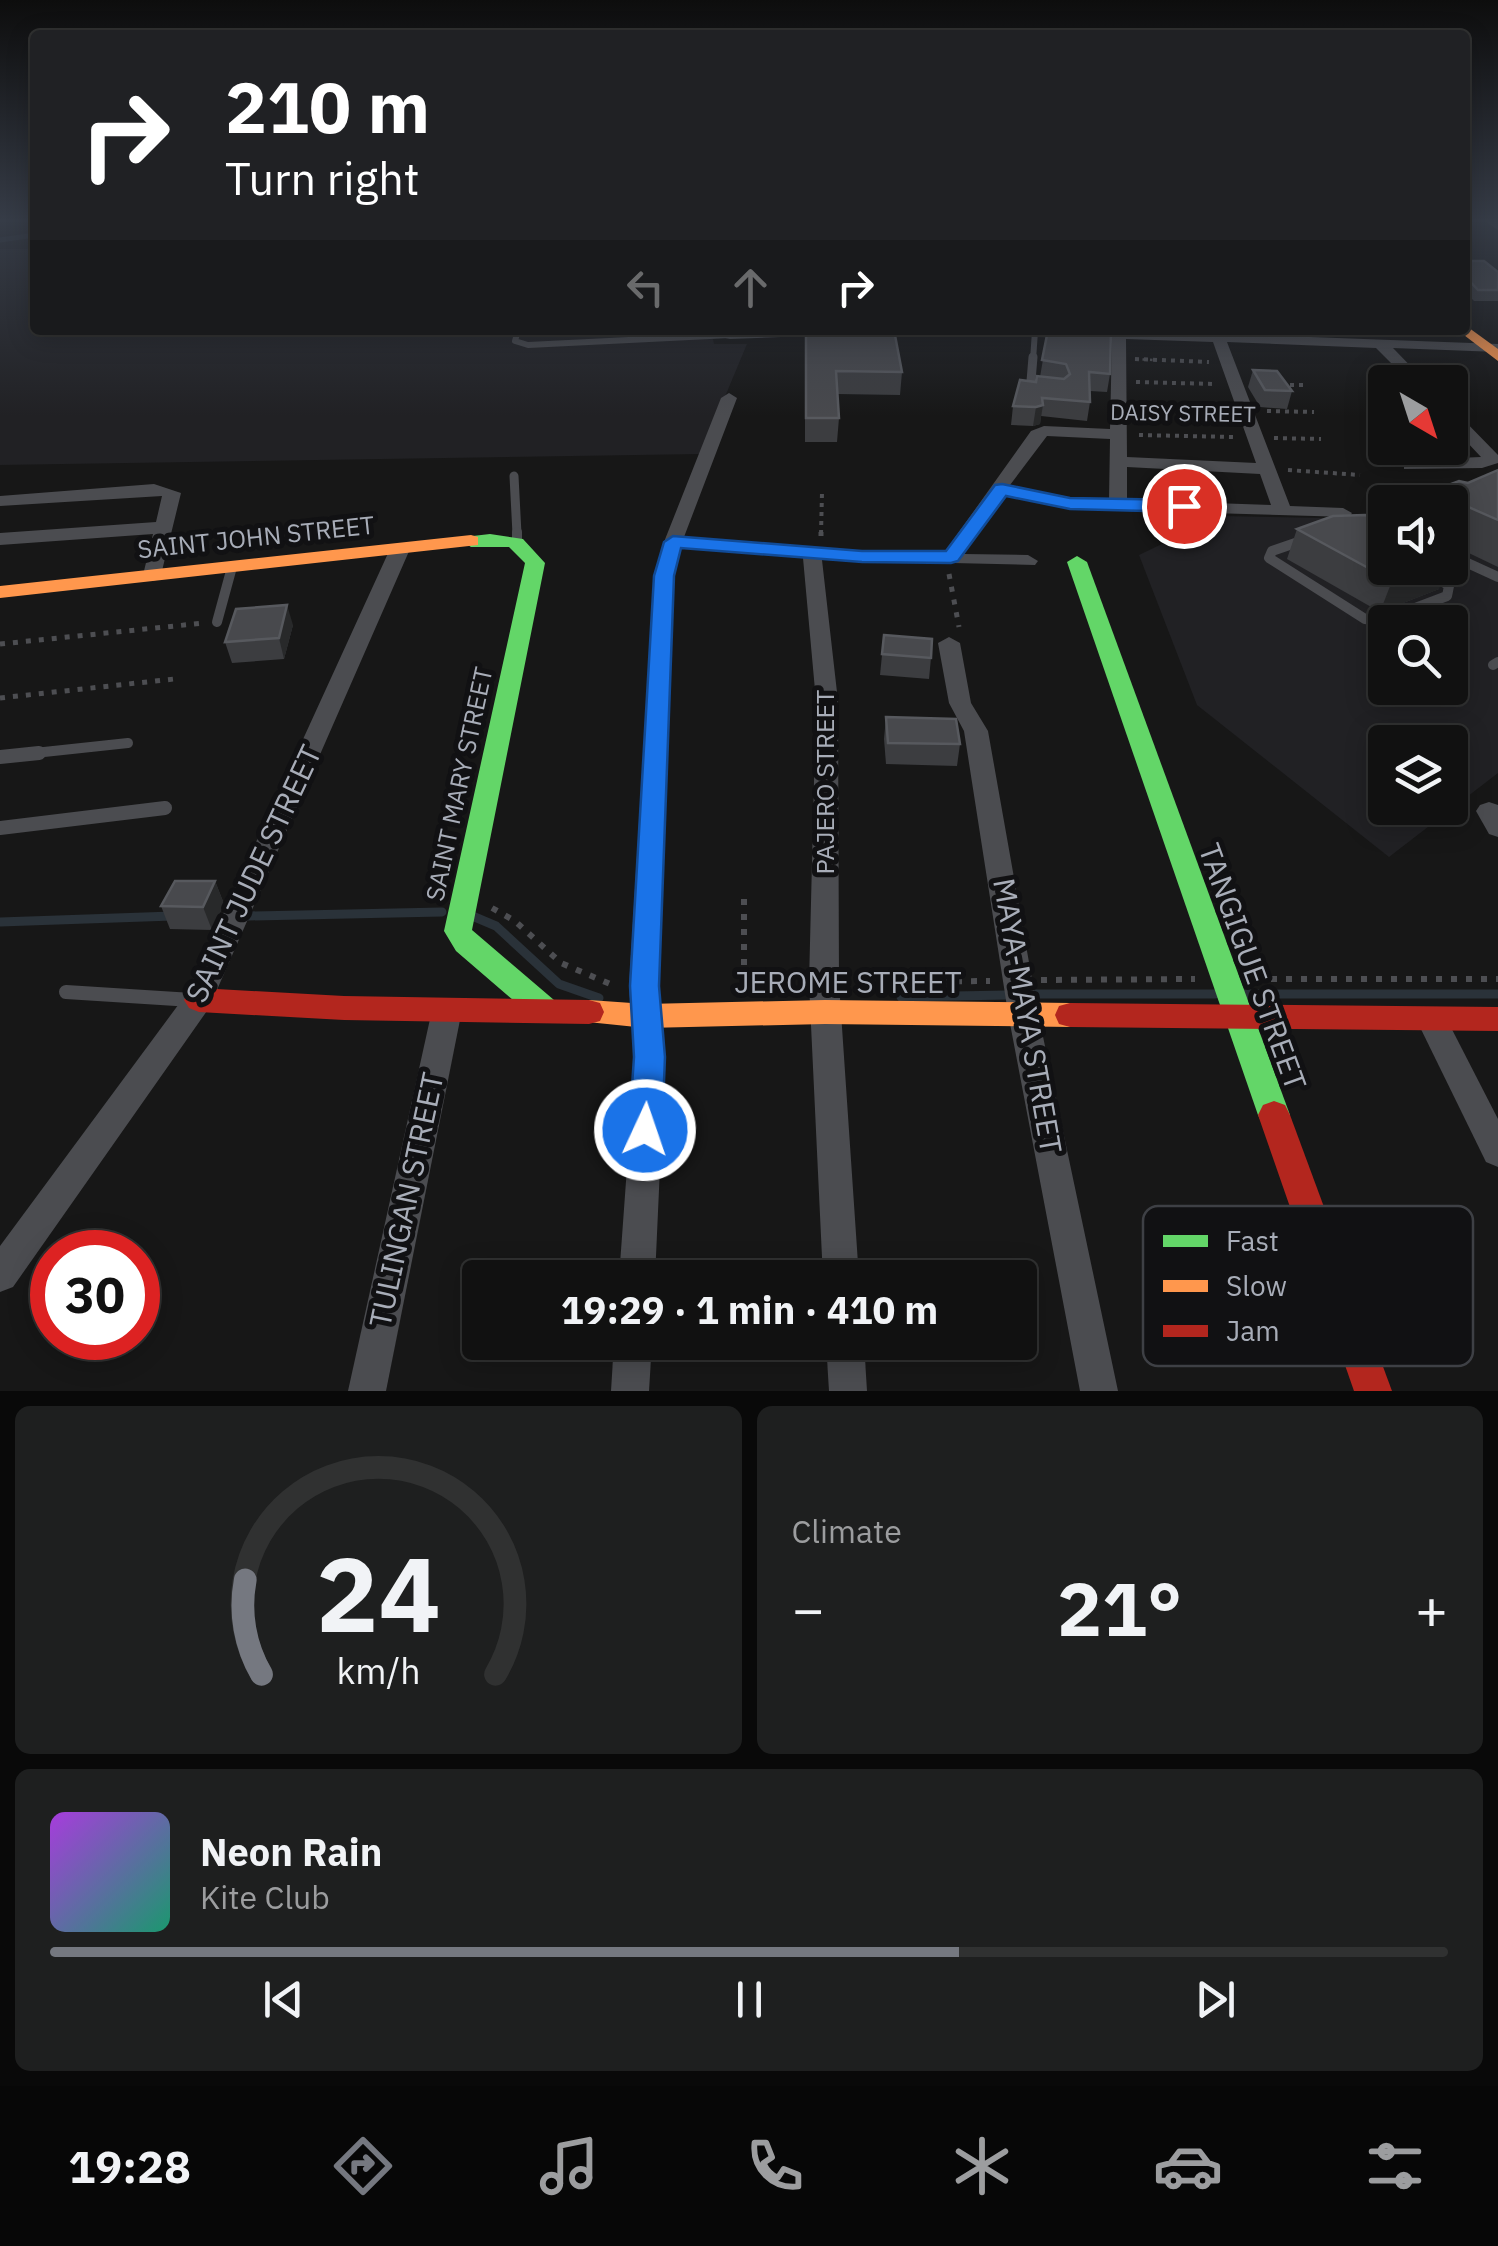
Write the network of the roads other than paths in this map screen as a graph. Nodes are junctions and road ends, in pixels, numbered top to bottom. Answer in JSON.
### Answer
{"nodes":[{"id":1,"x":1470,"y":317,"type":"edge"},
{"id":2,"x":1470,"y":332,"type":"edge"},
{"id":3,"x":517,"y":335,"type":"edge"},
{"id":4,"x":680,"y":335,"type":"edge"},
{"id":5,"x":1035,"y":335,"type":"edge"},
{"id":6,"x":1119,"y":335,"type":"edge"},
{"id":7,"x":1208,"y":335,"type":"edge"},
{"id":8,"x":1382,"y":346,"type":"junction"},
{"id":9,"x":1495,"y":348,"type":"edge"},
{"id":10,"x":1401,"y":365,"type":"edge"},
{"id":11,"x":1050,"y":389,"type":"edge"},
{"id":12,"x":729,"y":398,"type":"dead end"},
{"id":13,"x":1468,"y":433,"type":"edge"},
{"id":14,"x":1120,"y":434,"type":"junction"},
{"id":15,"x":1120,"y":462,"type":"junction"},
{"id":16,"x":1468,"y":463,"type":"edge"},
{"id":17,"x":1268,"y":469,"type":"junction"},
{"id":18,"x":514,"y":476,"type":"dead end"},
{"id":19,"x":1002,"y":489,"type":"junction"},
{"id":20,"x":0,"y":500,"type":"edge"},
{"id":21,"x":1118,"y":504,"type":"junction"},
{"id":22,"x":1282,"y":509,"type":"junction"},
{"id":23,"x":1343,"y":513,"type":"edge"},
{"id":24,"x":166,"y":526,"type":"junction"},
{"id":25,"x":1309,"y":538,"type":"edge"},
{"id":26,"x":0,"y":539,"type":"edge"},
{"id":27,"x":517,"y":542,"type":"junction"},
{"id":28,"x":673,"y":542,"type":"junction"},
{"id":29,"x":400,"y":549,"type":"junction"},
{"id":30,"x":816,"y":554,"type":"junction"},
{"id":31,"x":951,"y":557,"type":"junction"},
{"id":32,"x":1028,"y":561,"type":"dead end"},
{"id":33,"x":1077,"y":562,"type":"dead end"},
{"id":34,"x":1468,"y":563,"type":"edge"},
{"id":35,"x":232,"y":567,"type":"junction"},
{"id":36,"x":153,"y":575,"type":"junction"},
{"id":37,"x":1498,"y":577,"type":"edge"},
{"id":38,"x":1448,"y":585,"type":"edge"},
{"id":39,"x":0,"y":592,"type":"edge"},
{"id":40,"x":217,"y":622,"type":"road end"},
{"id":41,"x":950,"y":644,"type":"road end"},
{"id":42,"x":128,"y":743,"type":"dead end"},
{"id":43,"x":0,"y":757,"type":"edge"},
{"id":44,"x":165,"y":808,"type":"dead end"},
{"id":45,"x":0,"y":828,"type":"edge"},
{"id":46,"x":66,"y":992,"type":"dead end"},
{"id":47,"x":1021,"y":996,"type":"junction"},
{"id":48,"x":824,"y":997,"type":"junction"},
{"id":49,"x":199,"y":1000,"type":"junction"},
{"id":50,"x":645,"y":1001,"type":"junction"},
{"id":51,"x":544,"y":1009,"type":"junction"},
{"id":52,"x":447,"y":1010,"type":"junction"},
{"id":53,"x":1237,"y":1016,"type":"junction"},
{"id":54,"x":1431,"y":1018,"type":"junction"},
{"id":55,"x":1498,"y":1019,"type":"edge"},
{"id":56,"x":1498,"y":1152,"type":"edge"},
{"id":57,"x":1305,"y":1206,"type":"edge"},
{"id":58,"x":638,"y":1260,"type":"edge"},
{"id":59,"x":840,"y":1260,"type":"edge"},
{"id":60,"x":0,"y":1275,"type":"edge"},
{"id":61,"x":632,"y":1360,"type":"edge"},
{"id":62,"x":846,"y":1360,"type":"edge"},
{"id":63,"x":1363,"y":1366,"type":"edge"},
{"id":64,"x":367,"y":1391,"type":"edge"},
{"id":65,"x":630,"y":1391,"type":"edge"},
{"id":66,"x":848,"y":1391,"type":"edge"},
{"id":67,"x":1100,"y":1391,"type":"edge"},
{"id":68,"x":1372,"y":1391,"type":"edge"}],
"edges":[{"from":1,"to":9,"type":"street"},
{"from":2,"to":9,"type":"street"},
{"from":3,"to":4,"type":"lane"},
{"from":5,"to":11,"type":"lane"},
{"from":6,"to":14,"type":"street"},
{"from":7,"to":8,"type":"street"},
{"from":7,"to":17,"type":"street"},
{"from":8,"to":9,"type":"street"},
{"from":8,"to":10,"type":"street"},
{"from":12,"to":28,"type":"street"},
{"from":13,"to":16,"type":"street"},
{"from":14,"to":15,"type":"street"},
{"from":14,"to":19,"type":"street","name":"DAISY STREET"},
{"from":15,"to":17,"type":"street"},
{"from":15,"to":21,"type":"street"},
{"from":17,"to":22,"type":"street"},
{"from":18,"to":27,"type":"lane"},
{"from":19,"to":21,"type":"street"},
{"from":19,"to":31,"type":"street"},
{"from":20,"to":24,"type":"street"},
{"from":21,"to":22,"type":"street"},
{"from":22,"to":23,"type":"street"},
{"from":24,"to":26,"type":"street"},
{"from":24,"to":36,"type":"street"},
{"from":25,"to":38,"type":"lane"},
{"from":27,"to":29,"type":"street","name":"SAINT JOHN STREET"},
{"from":27,"to":51,"type":"street","name":"SAINT MARY STREET"},
{"from":28,"to":30,"type":"street"},
{"from":28,"to":50,"type":"street"},
{"from":29,"to":35,"type":"street","name":"SAINT JOHN STREET"},
{"from":29,"to":49,"type":"street","name":"SAINT JUDE STREET"},
{"from":30,"to":31,"type":"street"},
{"from":30,"to":48,"type":"street","name":"PAJERO STREET"},
{"from":31,"to":32,"type":"street"},
{"from":33,"to":53,"type":"street","name":"TANGIGUE STREET"},
{"from":34,"to":37,"type":"lane"},
{"from":35,"to":36,"type":"street","name":"SAINT JOHN STREET"},
{"from":35,"to":40,"type":"lane"},
{"from":36,"to":39,"type":"street","name":"SAINT JOHN STREET"},
{"from":41,"to":47,"type":"street","name":"MAYA-MAYA STREET"},
{"from":42,"to":43,"type":"lane"},
{"from":44,"to":45,"type":"lane"},
{"from":46,"to":49,"type":"lane"},
{"from":47,"to":48,"type":"street","name":"JEROME STREET"},
{"from":47,"to":53,"type":"street","name":"JEROME STREET"},
{"from":47,"to":67,"type":"street","name":"MAYA-MAYA STREET"},
{"from":48,"to":50,"type":"street","name":"JEROME STREET"},
{"from":48,"to":59,"type":"street","name":"PAJERO STREET"},
{"from":49,"to":52,"type":"street","name":"JEROME STREET"},
{"from":49,"to":60,"type":"street","name":"SAINT JUDE STREET"},
{"from":50,"to":51,"type":"street","name":"JEROME STREET"},
{"from":50,"to":58,"type":"street"},
{"from":51,"to":52,"type":"street","name":"JEROME STREET"},
{"from":52,"to":64,"type":"street","name":"TULINGAN STREET"},
{"from":53,"to":54,"type":"street","name":"JEROME STREET"},
{"from":53,"to":57,"type":"street","name":"TANGIGUE STREET"},
{"from":54,"to":55,"type":"street","name":"JEROME STREET"},
{"from":54,"to":56,"type":"street"},
{"from":61,"to":65,"type":"street"},
{"from":62,"to":66,"type":"street"},
{"from":63,"to":68,"type":"street","name":"TANGIGUE STREET"}]}
